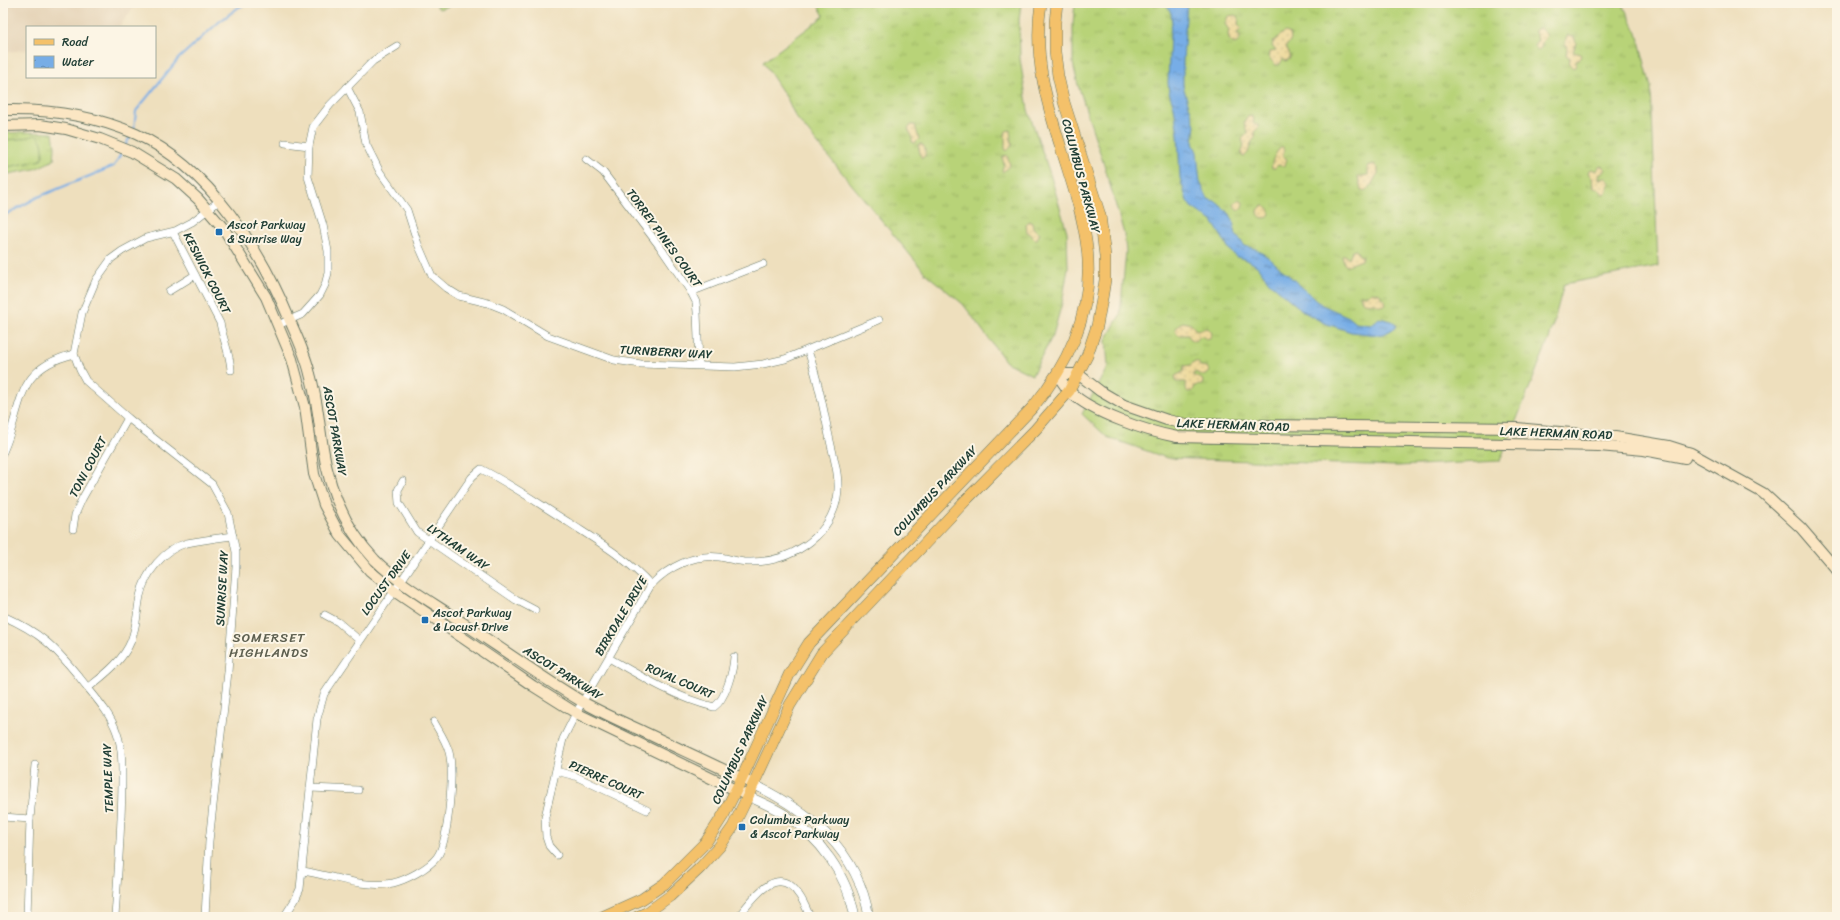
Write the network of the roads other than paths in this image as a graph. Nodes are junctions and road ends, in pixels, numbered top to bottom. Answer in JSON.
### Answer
{"nodes":[{"id":1,"x":1041,"y":3,"type":"edge"},
{"id":2,"x":1057,"y":3,"type":"edge"},
{"id":3,"x":397,"y":46,"type":"dead end"},
{"id":4,"x":347,"y":87,"type":"junction"},
{"id":5,"x":3,"y":110,"type":"edge"},
{"id":6,"x":3,"y":126,"type":"edge"},
{"id":7,"x":285,"y":143,"type":"dead end"},
{"id":8,"x":310,"y":146,"type":"junction"},
{"id":9,"x":586,"y":159,"type":"dead end"},
{"id":10,"x":219,"y":200,"type":"junction"},
{"id":11,"x":208,"y":209,"type":"junction"},
{"id":12,"x":173,"y":232,"type":"junction"},
{"id":13,"x":763,"y":264,"type":"dead end"},
{"id":14,"x":195,"y":275,"type":"junction"},
{"id":15,"x":169,"y":292,"type":"dead end"},
{"id":16,"x":691,"y":292,"type":"junction"},
{"id":17,"x":290,"y":320,"type":"junction"},
{"id":18,"x":879,"y":320,"type":"dead end"},
{"id":19,"x":278,"y":325,"type":"junction"},
{"id":20,"x":808,"y":351,"type":"junction"},
{"id":21,"x":74,"y":354,"type":"junction"},
{"id":22,"x":699,"y":365,"type":"junction"},
{"id":23,"x":231,"y":370,"type":"dead end"},
{"id":24,"x":1058,"y":374,"type":"junction"},
{"id":25,"x":1078,"y":374,"type":"junction"},
{"id":26,"x":1069,"y":391,"type":"junction"},
{"id":27,"x":128,"y":418,"type":"junction"},
{"id":28,"x":3,"y":452,"type":"edge"},
{"id":29,"x":1714,"y":465,"type":"junction"},
{"id":30,"x":403,"y":481,"type":"dead end"},
{"id":31,"x":73,"y":529,"type":"dead end"},
{"id":32,"x":233,"y":536,"type":"junction"},
{"id":33,"x":429,"y":541,"type":"junction"},
{"id":34,"x":1837,"y":570,"type":"edge"},
{"id":35,"x":402,"y":581,"type":"junction"},
{"id":36,"x":651,"y":585,"type":"junction"},
{"id":37,"x":394,"y":591,"type":"junction"},
{"id":38,"x":535,"y":610,"type":"dead end"},
{"id":39,"x":325,"y":615,"type":"dead end"},
{"id":40,"x":3,"y":616,"type":"edge"},
{"id":41,"x":359,"y":640,"type":"junction"},
{"id":42,"x":734,"y":657,"type":"dead end"},
{"id":43,"x":609,"y":658,"type":"junction"},
{"id":44,"x":88,"y":688,"type":"junction"},
{"id":45,"x":582,"y":702,"type":"junction"},
{"id":46,"x":576,"y":713,"type":"junction"},
{"id":47,"x":434,"y":722,"type":"dead end"},
{"id":48,"x":35,"y":765,"type":"dead end"},
{"id":49,"x":556,"y":770,"type":"junction"},
{"id":50,"x":742,"y":778,"type":"junction"},
{"id":51,"x":753,"y":784,"type":"junction"},
{"id":52,"x":310,"y":788,"type":"junction"},
{"id":53,"x":358,"y":790,"type":"dead end"},
{"id":54,"x":735,"y":790,"type":"junction"},
{"id":55,"x":748,"y":796,"type":"junction"},
{"id":56,"x":647,"y":810,"type":"dead end"},
{"id":57,"x":3,"y":817,"type":"edge"},
{"id":58,"x":30,"y":819,"type":"junction"},
{"id":59,"x":557,"y":855,"type":"dead end"},
{"id":60,"x":302,"y":871,"type":"junction"},
{"id":61,"x":27,"y":917,"type":"edge"},
{"id":62,"x":115,"y":917,"type":"edge"},
{"id":63,"x":205,"y":917,"type":"edge"},
{"id":64,"x":284,"y":917,"type":"edge"},
{"id":65,"x":602,"y":917,"type":"edge"},
{"id":66,"x":637,"y":917,"type":"edge"},
{"id":67,"x":738,"y":917,"type":"edge"},
{"id":68,"x":810,"y":917,"type":"edge"},
{"id":69,"x":855,"y":917,"type":"edge"},
{"id":70,"x":869,"y":917,"type":"edge"}],
"edges":[{"from":1,"to":24,"type":"main road","name":"COLUMBUS PARKWAY"},
{"from":2,"to":25,"type":"main road","name":"COLUMBUS PARKWAY"},
{"from":3,"to":4,"type":"street"},
{"from":4,"to":8,"type":"street"},
{"from":4,"to":22,"type":"street","name":"TURNBERRY WAY"},
{"from":5,"to":10,"type":"main road","name":"ASCOT PARKWAY"},
{"from":6,"to":11,"type":"main road"},
{"from":7,"to":8,"type":"street"},
{"from":8,"to":17,"type":"street"},
{"from":9,"to":16,"type":"street","name":"TORREY PINES COURT"},
{"from":10,"to":11,"type":"street"},
{"from":10,"to":17,"type":"main road","name":"ASCOT PARKWAY"},
{"from":11,"to":12,"type":"street"},
{"from":11,"to":19,"type":"main road"},
{"from":12,"to":14,"type":"street","name":"KESWICK COURT"},
{"from":12,"to":21,"type":"street"},
{"from":13,"to":16,"type":"street"},
{"from":14,"to":15,"type":"street"},
{"from":14,"to":23,"type":"street","name":"KESWICK COURT"},
{"from":16,"to":22,"type":"street","name":"TORREY PINES COURT"},
{"from":17,"to":19,"type":"street"},
{"from":17,"to":35,"type":"main road","name":"ASCOT PARKWAY"},
{"from":18,"to":20,"type":"street","name":"TURNBERRY WAY"},
{"from":19,"to":37,"type":"main road"},
{"from":20,"to":22,"type":"street","name":"TURNBERRY WAY"},
{"from":20,"to":36,"type":"street","name":"BIRKDALE DRIVE"},
{"from":21,"to":27,"type":"street","name":"SUNRISE WAY"},
{"from":21,"to":28,"type":"street"},
{"from":24,"to":25,"type":"main road"},
{"from":24,"to":26,"type":"main road","name":"LAKE HERMAN ROAD"},
{"from":24,"to":50,"type":"main road","name":"COLUMBUS PARKWAY"},
{"from":25,"to":26,"type":"main road","name":"COLUMBUS PARKWAY"},
{"from":25,"to":29,"type":"main road","name":"LAKE HERMAN ROAD"},
{"from":26,"to":29,"type":"main road","name":"LAKE HERMAN ROAD"},
{"from":26,"to":51,"type":"main road","name":"COLUMBUS PARKWAY"},
{"from":27,"to":31,"type":"street","name":"TONI COURT"},
{"from":27,"to":32,"type":"street","name":"SUNRISE WAY"},
{"from":29,"to":34,"type":"main road","name":"LAKE HERMAN ROAD"},
{"from":30,"to":33,"type":"street","name":"LYTHAM WAY"},
{"from":32,"to":44,"type":"street"},
{"from":32,"to":63,"type":"street","name":"SUNRISE WAY"},
{"from":33,"to":35,"type":"street","name":"LOCUST DRIVE"},
{"from":33,"to":36,"type":"street","name":"LOCUST DRIVE"},
{"from":33,"to":38,"type":"street","name":"LYTHAM WAY"},
{"from":35,"to":37,"type":"street","name":"LOCUST DRIVE"},
{"from":35,"to":45,"type":"main road","name":"ASCOT PARKWAY"},
{"from":36,"to":43,"type":"street","name":"BIRKDALE DRIVE"},
{"from":37,"to":41,"type":"street","name":"LOCUST DRIVE"},
{"from":37,"to":46,"type":"main road"},
{"from":39,"to":41,"type":"street"},
{"from":40,"to":44,"type":"street","name":"TEMPLE WAY"},
{"from":41,"to":52,"type":"street","name":"LOCUST DRIVE"},
{"from":42,"to":43,"type":"street","name":"ROYAL COURT"},
{"from":43,"to":45,"type":"street","name":"BIRKDALE DRIVE"},
{"from":44,"to":62,"type":"street","name":"TEMPLE WAY"},
{"from":45,"to":46,"type":"street","name":"BIRKDALE DRIVE"},
{"from":45,"to":50,"type":"main road","name":"ASCOT PARKWAY"},
{"from":46,"to":49,"type":"street","name":"BIRKDALE DRIVE"},
{"from":46,"to":54,"type":"main road"},
{"from":47,"to":60,"type":"street"},
{"from":48,"to":58,"type":"street"},
{"from":49,"to":56,"type":"street","name":"PIERRE COURT"},
{"from":49,"to":59,"type":"street","name":"BIRKDALE DRIVE"},
{"from":50,"to":51,"type":"main road","name":"ASCOT PARKWAY"},
{"from":50,"to":54,"type":"main road","name":"COLUMBUS PARKWAY"},
{"from":51,"to":55,"type":"main road","name":"COLUMBUS PARKWAY"},
{"from":51,"to":70,"type":"street","name":"ASCOT PARKWAY"},
{"from":52,"to":53,"type":"street"},
{"from":52,"to":60,"type":"street","name":"LOCUST DRIVE"},
{"from":54,"to":55,"type":"main road"},
{"from":54,"to":65,"type":"main road","name":"COLUMBUS PARKWAY"},
{"from":55,"to":66,"type":"main road","name":"COLUMBUS PARKWAY"},
{"from":55,"to":69,"type":"street"},
{"from":57,"to":58,"type":"street"},
{"from":58,"to":61,"type":"street"},
{"from":60,"to":64,"type":"street","name":"LOCUST DRIVE"},
{"from":67,"to":68,"type":"street"}]}
